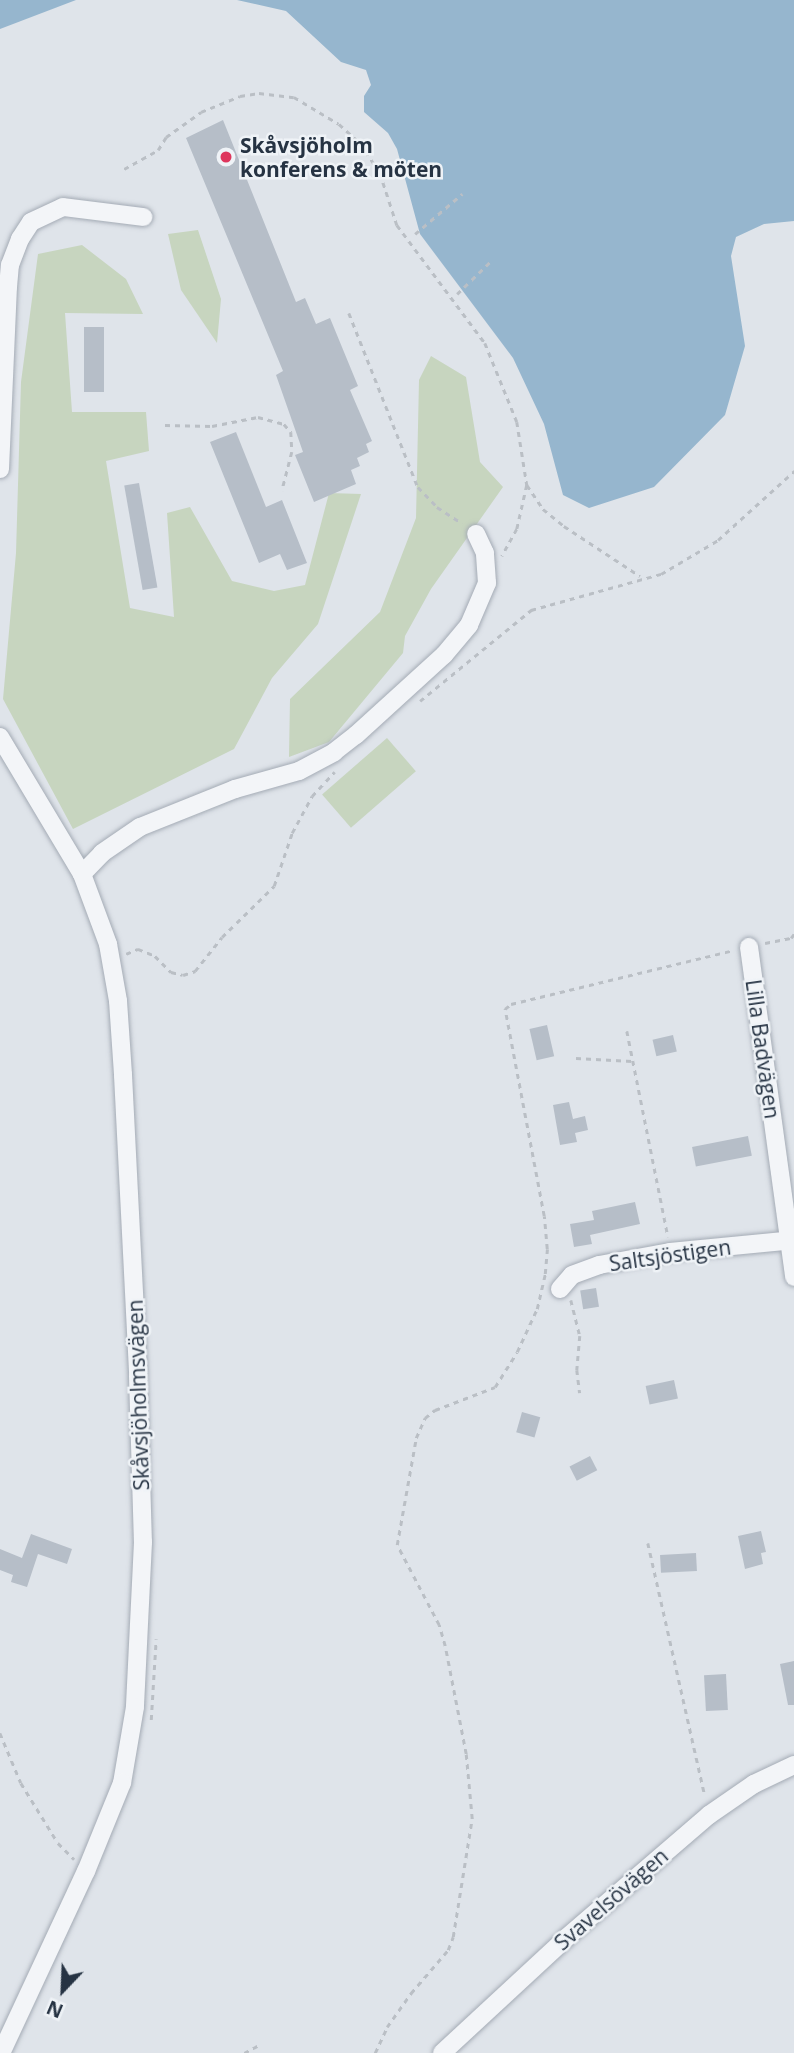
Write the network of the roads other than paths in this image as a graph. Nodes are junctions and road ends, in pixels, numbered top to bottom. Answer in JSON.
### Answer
{"nodes":[{"id":1,"x":143,"y":217,"type":"dead end"},
{"id":2,"x":0,"y":469,"type":"edge"},
{"id":3,"x":476,"y":534,"type":"road end"},
{"id":4,"x":0,"y":737,"type":"edge"},
{"id":5,"x":82,"y":874,"type":"junction"},
{"id":6,"x":749,"y":947,"type":"road end"},
{"id":7,"x":792,"y":1240,"type":"edge"},
{"id":8,"x":794,"y":1277,"type":"edge"},
{"id":9,"x":563,"y":1286,"type":"road end"},
{"id":10,"x":794,"y":1765,"type":"edge"},
{"id":11,"x":1,"y":2053,"type":"edge"},
{"id":12,"x":442,"y":2053,"type":"edge"}],
"edges":[{"from":1,"to":2,"type":"street"},
{"from":3,"to":5,"type":"street"},
{"from":4,"to":5,"type":"street","name":"Skåvsjöholmsvägen"},
{"from":5,"to":11,"type":"street","name":"Skåvsjöholmsvägen"},
{"from":6,"to":7,"type":"street","name":"Lilla Badvägen"},
{"from":7,"to":8,"type":"street","name":"Lilla Badvägen"},
{"from":7,"to":9,"type":"street","name":"Saltsjöstigen"},
{"from":10,"to":12,"type":"street","name":"Svavelsövägen"}]}
